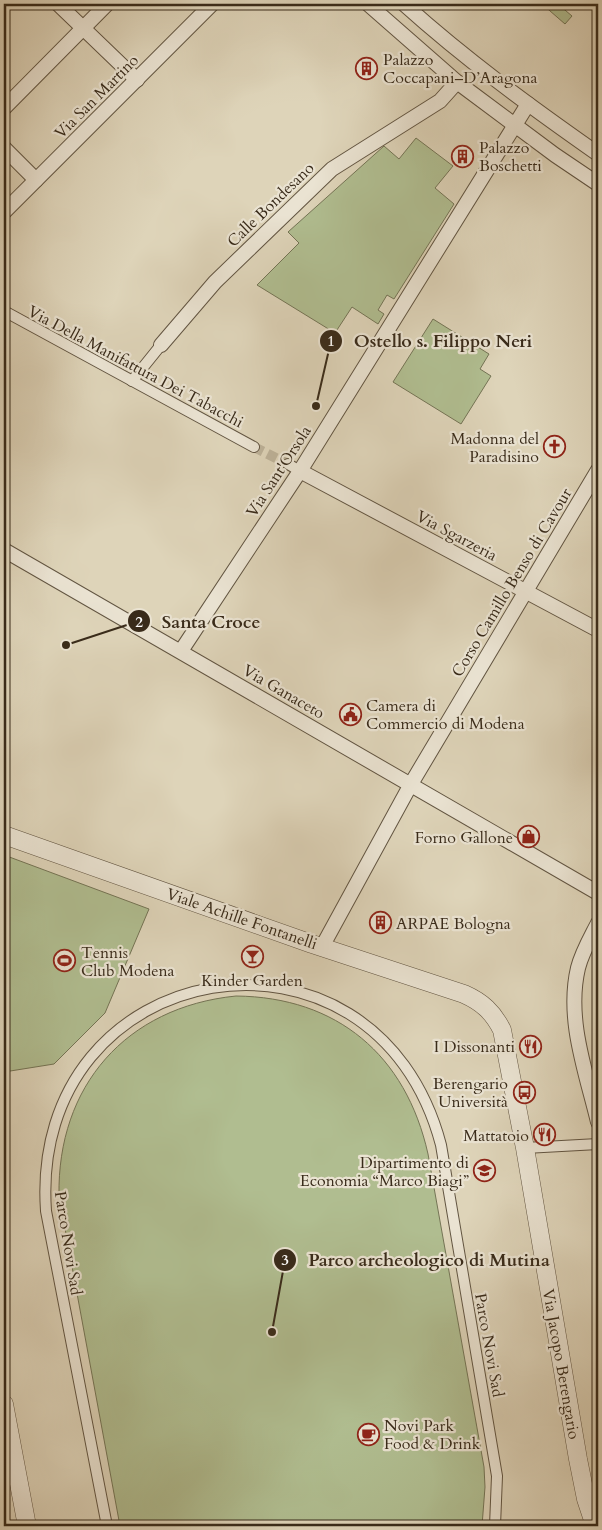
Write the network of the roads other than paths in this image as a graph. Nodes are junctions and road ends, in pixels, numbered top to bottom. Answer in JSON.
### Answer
{"nodes":[{"id":1,"x":58,"y":4,"type":"edge"},
{"id":2,"x":107,"y":4,"type":"edge"},
{"id":3,"x":212,"y":4,"type":"edge"},
{"id":4,"x":368,"y":4,"type":"edge"},
{"id":5,"x":404,"y":4,"type":"edge"},
{"id":6,"x":84,"y":28,"type":"junction"},
{"id":7,"x":137,"y":80,"type":"junction"},
{"id":8,"x":457,"y":82,"type":"junction"},
{"id":9,"x":528,"y":104,"type":"junction"},
{"id":10,"x":4,"y":108,"type":"edge"},
{"id":11,"x":514,"y":125,"type":"junction"},
{"id":12,"x":4,"y":148,"type":"edge"},
{"id":13,"x":598,"y":154,"type":"edge"},
{"id":14,"x":36,"y":180,"type":"junction"},
{"id":15,"x":598,"y":184,"type":"edge"},
{"id":16,"x":4,"y":212,"type":"edge"},
{"id":17,"x":4,"y":312,"type":"edge"},
{"id":18,"x":161,"y":345,"type":"joint"},
{"id":19,"x":132,"y":381,"type":"junction"},
{"id":20,"x":254,"y":446,"type":"tunnel mouth"},
{"id":21,"x":294,"y":468,"type":"junction"},
{"id":22,"x":598,"y":470,"type":"edge"},
{"id":23,"x":4,"y":550,"type":"edge"},
{"id":24,"x":526,"y":591,"type":"junction"},
{"id":25,"x":598,"y":630,"type":"edge"},
{"id":26,"x":181,"y":652,"type":"junction"},
{"id":27,"x":411,"y":784,"type":"junction"},
{"id":28,"x":4,"y":834,"type":"edge"},
{"id":29,"x":598,"y":892,"type":"edge"},
{"id":30,"x":598,"y":922,"type":"edge"},
{"id":31,"x":322,"y":947,"type":"junction"},
{"id":32,"x":479,"y":1002,"type":"joint"},
{"id":33,"x":598,"y":1122,"type":"edge"},
{"id":34,"x":598,"y":1144,"type":"edge"},
{"id":35,"x":525,"y":1148,"type":"junction"},
{"id":36,"x":4,"y":1404,"type":"edge"},
{"id":37,"x":26,"y":1526,"type":"edge"},
{"id":38,"x":107,"y":1526,"type":"edge"},
{"id":39,"x":495,"y":1526,"type":"edge"},
{"id":40,"x":595,"y":1526,"type":"edge"}],
"edges":[{"from":1,"to":6,"type":"street"},
{"from":2,"to":6,"type":"street"},
{"from":3,"to":7,"type":"street","name":"Via San Martino"},
{"from":4,"to":8,"type":"street"},
{"from":5,"to":9,"type":"street"},
{"from":6,"to":7,"type":"street"},
{"from":6,"to":10,"type":"street"},
{"from":7,"to":14,"type":"street","name":"Via San Martino"},
{"from":8,"to":11,"type":"street"},
{"from":8,"to":18,"type":"street","name":"Calle Bondesano"},
{"from":9,"to":11,"type":"street","name":"Via Sant'Orsola"},
{"from":9,"to":13,"type":"street"},
{"from":11,"to":15,"type":"street"},
{"from":11,"to":21,"type":"street","name":"Via Sant'Orsola"},
{"from":12,"to":14,"type":"street"},
{"from":14,"to":16,"type":"street","name":"Via San Martino"},
{"from":17,"to":19,"type":"street","name":"Via Della Manifattura Dei Tabacchi"},
{"from":18,"to":19,"type":"street","name":"Calle Bondesano"},
{"from":19,"to":20,"type":"street","name":"Via Della Manifattura Dei Tabacchi"},
{"from":21,"to":24,"type":"street","name":"Via Sgarzeria"},
{"from":21,"to":26,"type":"street","name":"Via Sant'Orsola"},
{"from":22,"to":24,"type":"street","name":"Corso Camillo Benso di Cavour"},
{"from":23,"to":26,"type":"street","name":"Via Ganaceto"},
{"from":24,"to":25,"type":"street","name":"Via Sgarzeria"},
{"from":24,"to":27,"type":"street","name":"Corso Camillo Benso di Cavour"},
{"from":26,"to":27,"type":"street","name":"Via Ganaceto"},
{"from":27,"to":29,"type":"street","name":"Via Ganaceto"},
{"from":27,"to":31,"type":"street","name":"Corso Camillo Benso di Cavour"},
{"from":28,"to":31,"type":"street","name":"Viale Achille Fontanelli"},
{"from":30,"to":33,"type":"street"},
{"from":31,"to":32,"type":"street","name":"Viale Achille Fontanelli"},
{"from":32,"to":35,"type":"street","name":"Via Jacopo Berengario"},
{"from":34,"to":35,"type":"street"},
{"from":35,"to":40,"type":"street","name":"Via Jacopo Berengario"},
{"from":36,"to":37,"type":"street"},
{"from":38,"to":39,"type":"street","name":"Parco Novi Sad"}]}
